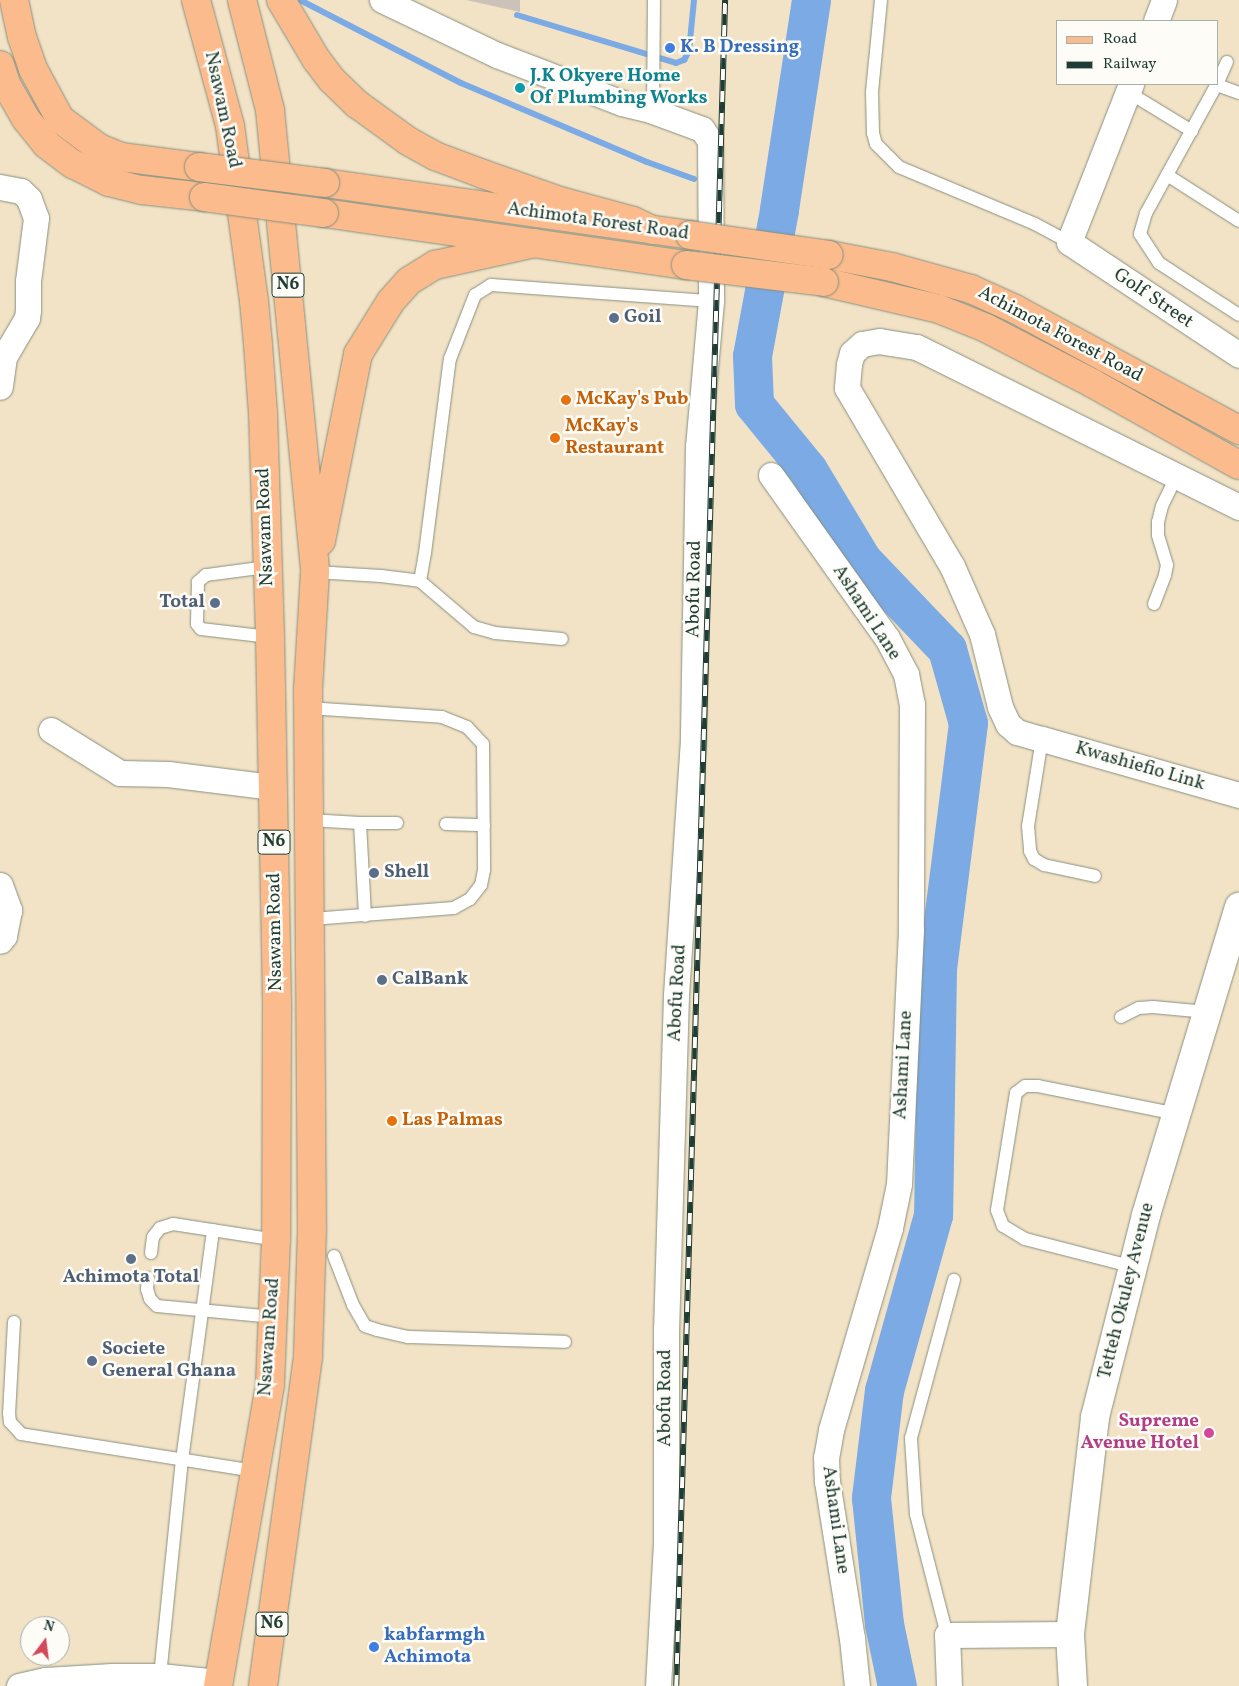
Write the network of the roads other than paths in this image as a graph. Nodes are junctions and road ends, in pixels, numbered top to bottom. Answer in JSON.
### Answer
{"nodes":[{"id":1,"x":14,"y":0,"type":"edge"},
{"id":2,"x":196,"y":0,"type":"edge"},
{"id":3,"x":242,"y":0,"type":"edge"},
{"id":4,"x":281,"y":0,"type":"edge"},
{"id":5,"x":382,"y":0,"type":"edge"},
{"id":6,"x":654,"y":0,"type":"edge"},
{"id":7,"x":880,"y":0,"type":"edge"},
{"id":8,"x":1164,"y":0,"type":"edge"},
{"id":9,"x":1156,"y":20,"type":"edge"},
{"id":10,"x":1227,"y":62,"type":"dead end"},
{"id":11,"x":0,"y":65,"type":"edge"},
{"id":12,"x":1219,"y":80,"type":"edge"},
{"id":13,"x":1216,"y":85,"type":"edge"},
{"id":14,"x":1219,"y":85,"type":"edge"},
{"id":15,"x":1130,"y":88,"type":"edge"},
{"id":16,"x":1239,"y":93,"type":"edge"},
{"id":17,"x":653,"y":111,"type":"junction"},
{"id":18,"x":1192,"y":132,"type":"junction"},
{"id":19,"x":1167,"y":175,"type":"junction"},
{"id":20,"x":0,"y":187,"type":"edge"},
{"id":21,"x":1239,"y":221,"type":"edge"},
{"id":22,"x":652,"y":230,"type":"junction"},
{"id":23,"x":1068,"y":242,"type":"junction"},
{"id":24,"x":535,"y":244,"type":"junction"},
{"id":25,"x":711,"y":301,"type":"junction"},
{"id":26,"x":1239,"y":315,"type":"edge"},
{"id":27,"x":1239,"y":355,"type":"edge"},
{"id":28,"x":0,"y":387,"type":"edge"},
{"id":29,"x":1239,"y":430,"type":"edge"},
{"id":30,"x":1239,"y":465,"type":"edge"},
{"id":31,"x":771,"y":475,"type":"dead end"},
{"id":32,"x":1176,"y":477,"type":"junction"},
{"id":33,"x":1239,"y":507,"type":"edge"},
{"id":34,"x":268,"y":567,"type":"junction"},
{"id":35,"x":315,"y":572,"type":"junction"},
{"id":36,"x":420,"y":581,"type":"junction"},
{"id":37,"x":1154,"y":604,"type":"dead end"},
{"id":38,"x":270,"y":637,"type":"junction"},
{"id":39,"x":562,"y":639,"type":"dead end"},
{"id":40,"x":308,"y":708,"type":"junction"},
{"id":41,"x":51,"y":730,"type":"dead end"},
{"id":42,"x":1042,"y":739,"type":"junction"},
{"id":43,"x":273,"y":787,"type":"junction"},
{"id":44,"x":1239,"y":795,"type":"edge"},
{"id":45,"x":310,"y":820,"type":"junction"},
{"id":46,"x":360,"y":822,"type":"junction"},
{"id":47,"x":397,"y":823,"type":"dead end"},
{"id":48,"x":446,"y":824,"type":"dead end"},
{"id":49,"x":484,"y":825,"type":"junction"},
{"id":50,"x":1095,"y":876,"type":"dead end"},
{"id":51,"x":0,"y":885,"type":"edge"},
{"id":52,"x":1239,"y":907,"type":"edge"},
{"id":53,"x":366,"y":916,"type":"junction"},
{"id":54,"x":311,"y":919,"type":"junction"},
{"id":55,"x":0,"y":941,"type":"edge"},
{"id":56,"x":1207,"y":1012,"type":"junction"},
{"id":57,"x":1121,"y":1017,"type":"dead end"},
{"id":58,"x":1176,"y":1114,"type":"junction"},
{"id":59,"x":213,"y":1230,"type":"junction"},
{"id":60,"x":276,"y":1240,"type":"junction"},
{"id":61,"x":151,"y":1253,"type":"dead end"},
{"id":62,"x":334,"y":1256,"type":"dead end"},
{"id":63,"x":1134,"y":1266,"type":"junction"},
{"id":64,"x":148,"y":1278,"type":"dead end"},
{"id":65,"x":954,"y":1280,"type":"dead end"},
{"id":66,"x":202,"y":1312,"type":"junction"},
{"id":67,"x":273,"y":1317,"type":"junction"},
{"id":68,"x":14,"y":1322,"type":"dead end"},
{"id":69,"x":565,"y":1342,"type":"dead end"},
{"id":70,"x":182,"y":1460,"type":"junction"},
{"id":71,"x":255,"y":1471,"type":"junction"},
{"id":72,"x":1070,"y":1634,"type":"junction"},
{"id":73,"x":947,"y":1635,"type":"junction"},
{"id":74,"x":160,"y":1676,"type":"junction"},
{"id":75,"x":218,"y":1684,"type":"edge"},
{"id":76,"x":20,"y":1686,"type":"edge"},
{"id":77,"x":259,"y":1686,"type":"edge"},
{"id":78,"x":263,"y":1686,"type":"edge"},
{"id":79,"x":658,"y":1686,"type":"edge"},
{"id":80,"x":856,"y":1686,"type":"edge"},
{"id":81,"x":948,"y":1686,"type":"edge"},
{"id":82,"x":1073,"y":1686,"type":"edge"}],
"edges":[{"from":1,"to":22,"type":"main road","name":"Achimota Forest Road","bridge":true},
{"from":2,"to":34,"type":"main road","name":"Nsawam Road","number":"N6"},
{"from":3,"to":35,"type":"main road","name":"Nsawam Road","number":"N6"},
{"from":4,"to":22,"type":"main road"},
{"from":5,"to":17,"type":"street","name":"Abofu Road"},
{"from":6,"to":17,"type":"lane"},
{"from":7,"to":23,"type":"lane","name":"Golf Street"},
{"from":8,"to":9,"type":"street"},
{"from":10,"to":12,"type":"lane"},
{"from":11,"to":24,"type":"main road","name":"Achimota Forest Road","bridge":true},
{"from":13,"to":18,"type":"lane"},
{"from":14,"to":16,"type":"lane"},
{"from":15,"to":18,"type":"lane"},
{"from":15,"to":23,"type":"street"},
{"from":17,"to":25,"type":"street","name":"Abofu Road"},
{"from":18,"to":19,"type":"lane"},
{"from":19,"to":21,"type":"lane"},
{"from":19,"to":26,"type":"lane"},
{"from":20,"to":28,"type":"street"},
{"from":22,"to":29,"type":"main road","name":"Achimota Forest Road","bridge":true},
{"from":23,"to":27,"type":"street","name":"Golf Street"},
{"from":24,"to":30,"type":"main road","name":"Achimota Forest Road","bridge":true},
{"from":24,"to":35,"type":"main road"},
{"from":25,"to":36,"type":"lane"},
{"from":25,"to":79,"type":"street","name":"Abofu Road"},
{"from":31,"to":80,"type":"street","name":"Ashami Lane"},
{"from":32,"to":33,"type":"street"},
{"from":32,"to":37,"type":"lane"},
{"from":32,"to":42,"type":"street","name":"Kwashiefio Link"},
{"from":34,"to":38,"type":"main road","name":"Nsawam Road","number":"N6"},
{"from":34,"to":38,"type":"lane"},
{"from":35,"to":36,"type":"lane"},
{"from":35,"to":40,"type":"main road","name":"Nsawam Road","number":"N6"},
{"from":36,"to":39,"type":"lane"},
{"from":38,"to":43,"type":"main road","name":"Nsawam Road","number":"N6"},
{"from":40,"to":45,"type":"main road","name":"Nsawam Road","number":"N6"},
{"from":40,"to":49,"type":"lane"},
{"from":41,"to":43,"type":"street"},
{"from":42,"to":44,"type":"street","name":"Kwashiefio Link"},
{"from":42,"to":50,"type":"lane"},
{"from":43,"to":60,"type":"main road","name":"Nsawam Road","number":"N6"},
{"from":45,"to":46,"type":"lane"},
{"from":45,"to":54,"type":"main road","name":"Nsawam Road","number":"N6"},
{"from":46,"to":47,"type":"lane"},
{"from":46,"to":53,"type":"lane"},
{"from":48,"to":49,"type":"lane"},
{"from":49,"to":53,"type":"lane"},
{"from":51,"to":55,"type":"street"},
{"from":52,"to":56,"type":"street","name":"Tetteh Okuley Avenue"},
{"from":53,"to":54,"type":"lane"},
{"from":54,"to":78,"type":"main road","name":"Nsawam Road","number":"N6"},
{"from":56,"to":57,"type":"lane"},
{"from":56,"to":58,"type":"street","name":"Tetteh Okuley Avenue"},
{"from":58,"to":63,"type":"street","name":"Tetteh Okuley Avenue"},
{"from":58,"to":63,"type":"lane"},
{"from":59,"to":60,"type":"lane"},
{"from":59,"to":61,"type":"lane"},
{"from":59,"to":66,"type":"lane"},
{"from":60,"to":67,"type":"main road","name":"Nsawam Road","number":"N6"},
{"from":62,"to":69,"type":"lane"},
{"from":63,"to":72,"type":"street","name":"Tetteh Okuley Avenue"},
{"from":64,"to":66,"type":"lane"},
{"from":65,"to":73,"type":"lane"},
{"from":66,"to":67,"type":"lane"},
{"from":66,"to":70,"type":"lane"},
{"from":67,"to":71,"type":"main road","name":"Nsawam Road","number":"N6"},
{"from":68,"to":70,"type":"lane"},
{"from":70,"to":71,"type":"lane"},
{"from":70,"to":74,"type":"lane"},
{"from":71,"to":75,"type":"main road","name":"Nsawam Road","number":"N6"},
{"from":72,"to":73,"type":"street"},
{"from":72,"to":82,"type":"street","name":"Tetteh Okuley Avenue"},
{"from":73,"to":81,"type":"street"},
{"from":74,"to":75,"type":"street"},
{"from":74,"to":76,"type":"street"},
{"from":75,"to":77,"type":"main road"}]}
